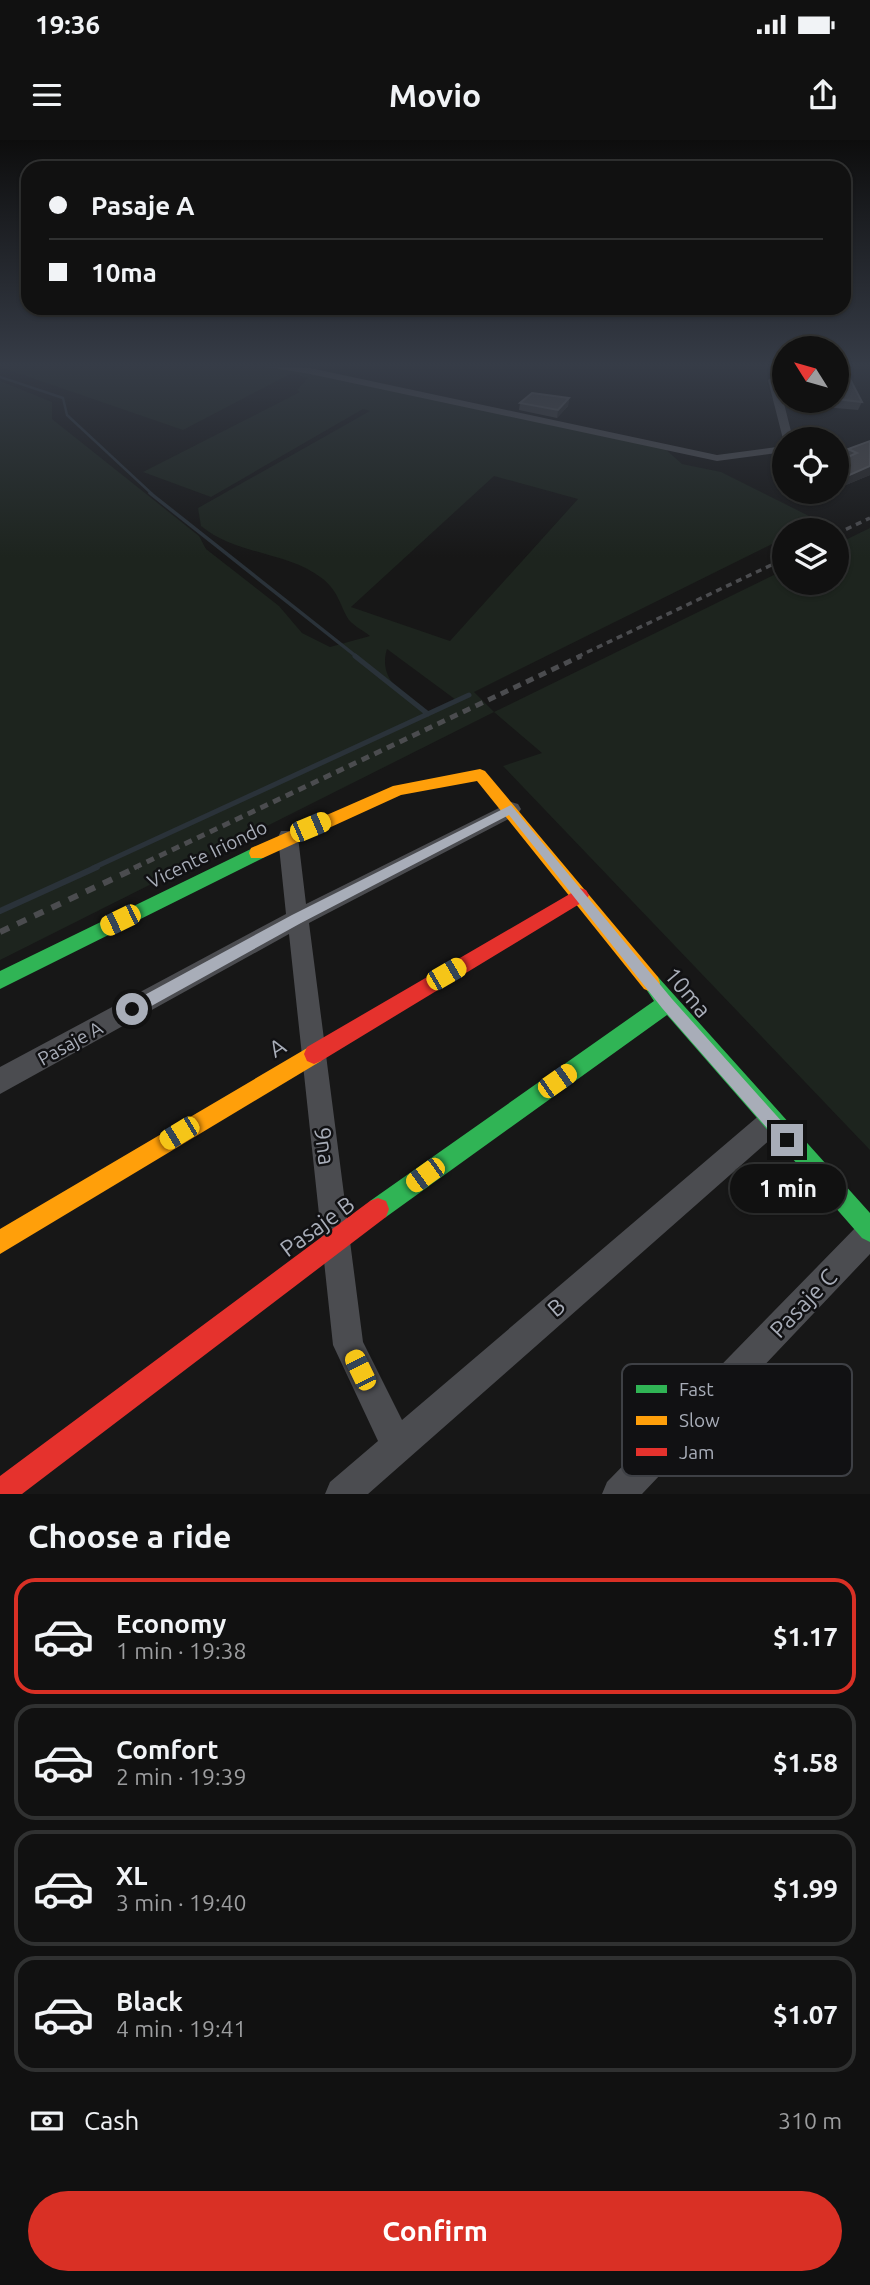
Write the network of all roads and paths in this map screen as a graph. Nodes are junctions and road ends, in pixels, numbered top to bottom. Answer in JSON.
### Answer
{"nodes":[{"id":1,"x":588,"y":430,"type":"edge"},
{"id":2,"x":772,"y":451,"type":"edge"},
{"id":3,"x":480,"y":775,"type":"joint"},
{"id":4,"x":511,"y":809,"type":"junction"},
{"id":5,"x":288,"y":837,"type":"junction"},
{"id":6,"x":580,"y":895,"type":"junction"},
{"id":7,"x":297,"y":919,"type":"junction"},
{"id":8,"x":0,"y":980,"type":"edge"},
{"id":9,"x":667,"y":1003,"type":"junction"},
{"id":10,"x":313,"y":1052,"type":"junction"},
{"id":11,"x":0,"y":1082,"type":"edge"},
{"id":12,"x":771,"y":1122,"type":"junction"},
{"id":13,"x":870,"y":1232,"type":"edge"},
{"id":14,"x":338,"y":1237,"type":"junction"},
{"id":15,"x":0,"y":1242,"type":"edge"},
{"id":16,"x":744,"y":1364,"type":"edge"},
{"id":17,"x":397,"y":1445,"type":"junction"},
{"id":18,"x":636,"y":1476,"type":"edge"},
{"id":19,"x":0,"y":1493,"type":"edge"},
{"id":20,"x":342,"y":1494,"type":"edge"},
{"id":21,"x":619,"y":1494,"type":"edge"}],
"edges":[{"from":1,"to":2,"type":"street"},
{"from":3,"to":4,"type":"street","name":"10ma"},
{"from":3,"to":5,"type":"street","name":"Vicente Iriondo"},
{"from":4,"to":6,"type":"street","name":"10ma"},
{"from":4,"to":7,"type":"street","name":"Pasaje A"},
{"from":5,"to":7,"type":"street","name":"9na"},
{"from":5,"to":8,"type":"street","name":"Vicente Iriondo"},
{"from":6,"to":9,"type":"street","name":"10ma"},
{"from":6,"to":10,"type":"street","name":"A"},
{"from":7,"to":10,"type":"street","name":"9na"},
{"from":7,"to":11,"type":"street","name":"Pasaje A"},
{"from":9,"to":12,"type":"street","name":"10ma"},
{"from":9,"to":14,"type":"street","name":"Pasaje B"},
{"from":10,"to":14,"type":"street","name":"9na"},
{"from":10,"to":15,"type":"street","name":"A"},
{"from":12,"to":13,"type":"street","name":"10ma"},
{"from":12,"to":17,"type":"street","name":"B"},
{"from":13,"to":16,"type":"street","name":"Pasaje C"},
{"from":14,"to":17,"type":"street","name":"9na"},
{"from":14,"to":19,"type":"street","name":"Pasaje B"},
{"from":17,"to":20,"type":"street","name":"B"},
{"from":18,"to":21,"type":"street","name":"Pasaje C"}]}
